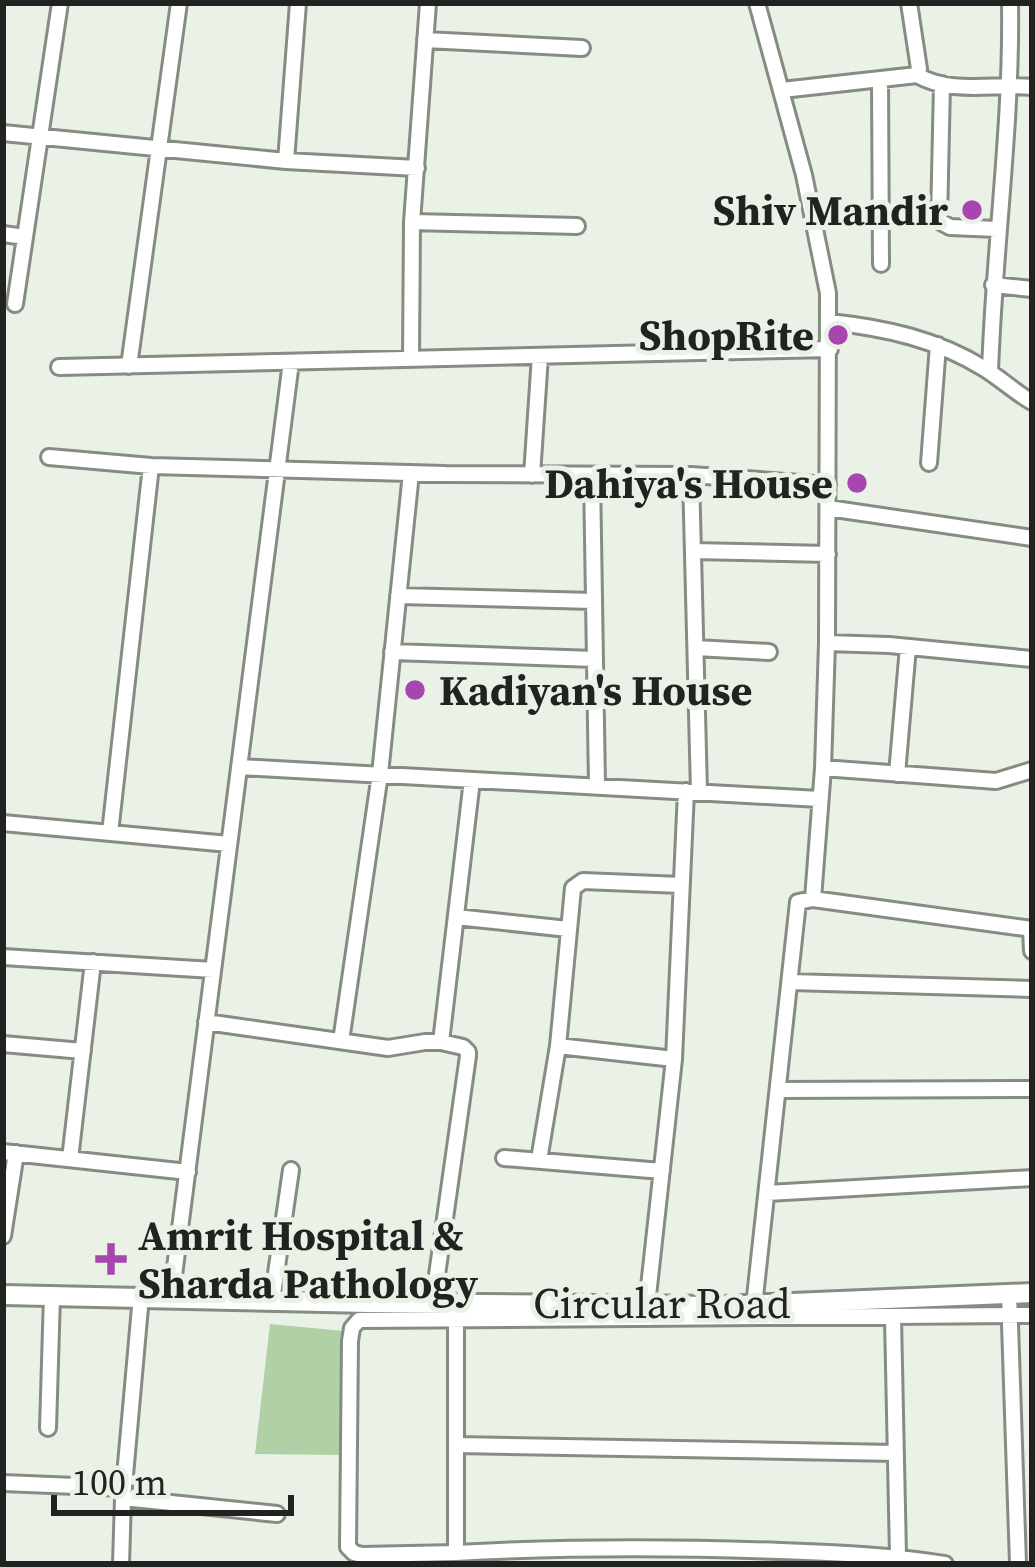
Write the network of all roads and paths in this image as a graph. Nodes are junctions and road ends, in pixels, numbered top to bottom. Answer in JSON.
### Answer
{"nodes":[{"id":1,"x":60,"y":3,"type":"edge"},
{"id":2,"x":179,"y":3,"type":"edge"},
{"id":3,"x":298,"y":3,"type":"edge"},
{"id":4,"x":428,"y":3,"type":"edge"},
{"id":5,"x":757,"y":3,"type":"edge"},
{"id":6,"x":909,"y":3,"type":"edge"},
{"id":7,"x":1010,"y":3,"type":"edge"},
{"id":8,"x":425,"y":40,"type":"junction"},
{"id":9,"x":582,"y":48,"type":"dead end"},
{"id":10,"x":917,"y":75,"type":"junction"},
{"id":11,"x":880,"y":79,"type":"junction"},
{"id":12,"x":942,"y":84,"type":"junction"},
{"id":13,"x":1009,"y":85,"type":"junction"},
{"id":14,"x":1032,"y":87,"type":"edge"},
{"id":15,"x":782,"y":90,"type":"junction"},
{"id":16,"x":3,"y":133,"type":"edge"},
{"id":17,"x":39,"y":138,"type":"junction"},
{"id":18,"x":159,"y":149,"type":"junction"},
{"id":19,"x":286,"y":161,"type":"junction"},
{"id":20,"x":417,"y":168,"type":"junction"},
{"id":21,"x":412,"y":222,"type":"junction"},
{"id":22,"x":577,"y":226,"type":"dead end"},
{"id":23,"x":998,"y":230,"type":"junction"},
{"id":24,"x":3,"y":233,"type":"edge"},
{"id":25,"x":25,"y":237,"type":"junction"},
{"id":26,"x":881,"y":264,"type":"dead end"},
{"id":27,"x":993,"y":285,"type":"junction"},
{"id":28,"x":1032,"y":290,"type":"edge"},
{"id":29,"x":15,"y":304,"type":"dead end"},
{"id":30,"x":830,"y":322,"type":"junction"},
{"id":31,"x":938,"y":345,"type":"junction"},
{"id":32,"x":830,"y":349,"type":"junction"},
{"id":33,"x":540,"y":356,"type":"junction"},
{"id":34,"x":411,"y":359,"type":"junction"},
{"id":35,"x":291,"y":362,"type":"junction"},
{"id":36,"x":129,"y":366,"type":"junction"},
{"id":37,"x":59,"y":368,"type":"dead end"},
{"id":38,"x":990,"y":372,"type":"junction"},
{"id":39,"x":1032,"y":402,"type":"edge"},
{"id":40,"x":49,"y":457,"type":"dead end"},
{"id":41,"x":929,"y":463,"type":"dead end"},
{"id":42,"x":151,"y":466,"type":"junction"},
{"id":43,"x":275,"y":470,"type":"junction"},
{"id":44,"x":411,"y":473,"type":"junction"},
{"id":45,"x":532,"y":475,"type":"junction"},
{"id":46,"x":592,"y":475,"type":"junction"},
{"id":47,"x":692,"y":475,"type":"junction"},
{"id":48,"x":828,"y":485,"type":"junction"},
{"id":49,"x":828,"y":508,"type":"junction"},
{"id":50,"x":1032,"y":538,"type":"edge"},
{"id":51,"x":693,"y":551,"type":"junction"},
{"id":52,"x":828,"y":554,"type":"junction"},
{"id":53,"x":398,"y":596,"type":"junction"},
{"id":54,"x":594,"y":601,"type":"junction"},
{"id":55,"x":827,"y":643,"type":"junction"},
{"id":56,"x":908,"y":646,"type":"junction"},
{"id":57,"x":696,"y":648,"type":"junction"},
{"id":58,"x":392,"y":652,"type":"junction"},
{"id":59,"x":769,"y":652,"type":"dead end"},
{"id":60,"x":1032,"y":658,"type":"edge"},
{"id":61,"x":595,"y":659,"type":"junction"},
{"id":62,"x":239,"y":767,"type":"junction"},
{"id":63,"x":823,"y":768,"type":"junction"},
{"id":64,"x":1032,"y":770,"type":"edge"},
{"id":65,"x":897,"y":774,"type":"junction"},
{"id":66,"x":380,"y":775,"type":"junction"},
{"id":67,"x":472,"y":780,"type":"junction"},
{"id":68,"x":597,"y":786,"type":"junction"},
{"id":69,"x":692,"y":792,"type":"junction"},
{"id":70,"x":819,"y":799,"type":"junction"},
{"id":71,"x":3,"y":824,"type":"edge"},
{"id":72,"x":110,"y":833,"type":"junction"},
{"id":73,"x":229,"y":844,"type":"junction"},
{"id":74,"x":681,"y":885,"type":"junction"},
{"id":75,"x":812,"y":899,"type":"junction"},
{"id":76,"x":456,"y":917,"type":"junction"},
{"id":77,"x":1031,"y":928,"type":"edge"},
{"id":78,"x":568,"y":929,"type":"junction"},
{"id":79,"x":1032,"y":951,"type":"edge"},
{"id":80,"x":3,"y":956,"type":"edge"},
{"id":81,"x":93,"y":962,"type":"junction"},
{"id":82,"x":213,"y":970,"type":"junction"},
{"id":83,"x":790,"y":982,"type":"junction"},
{"id":84,"x":1032,"y":989,"type":"edge"},
{"id":85,"x":206,"y":1022,"type":"junction"},
{"id":86,"x":340,"y":1041,"type":"junction"},
{"id":87,"x":441,"y":1042,"type":"junction"},
{"id":88,"x":3,"y":1044,"type":"edge"},
{"id":89,"x":558,"y":1046,"type":"junction"},
{"id":90,"x":83,"y":1051,"type":"junction"},
{"id":91,"x":674,"y":1059,"type":"junction"},
{"id":92,"x":1032,"y":1089,"type":"edge"},
{"id":93,"x":778,"y":1090,"type":"junction"},
{"id":94,"x":9,"y":1153,"type":"edge"},
{"id":95,"x":504,"y":1158,"type":"dead end"},
{"id":96,"x":70,"y":1159,"type":"junction"},
{"id":97,"x":539,"y":1160,"type":"junction"},
{"id":98,"x":291,"y":1170,"type":"dead end"},
{"id":99,"x":662,"y":1171,"type":"junction"},
{"id":100,"x":188,"y":1172,"type":"junction"},
{"id":101,"x":1032,"y":1178,"type":"edge"},
{"id":102,"x":767,"y":1192,"type":"junction"},
{"id":103,"x":3,"y":1236,"type":"edge"},
{"id":104,"x":1032,"y":1293,"type":"edge"},
{"id":105,"x":1009,"y":1294,"type":"junction"},
{"id":106,"x":3,"y":1295,"type":"edge"},
{"id":107,"x":52,"y":1295,"type":"junction"},
{"id":108,"x":141,"y":1296,"type":"junction"},
{"id":109,"x":171,"y":1298,"type":"junction"},
{"id":110,"x":272,"y":1301,"type":"junction"},
{"id":111,"x":433,"y":1303,"type":"junction"},
{"id":112,"x":647,"y":1305,"type":"junction"},
{"id":113,"x":754,"y":1306,"type":"junction"},
{"id":114,"x":456,"y":1312,"type":"junction"},
{"id":115,"x":1032,"y":1315,"type":"edge"},
{"id":116,"x":1010,"y":1317,"type":"junction"},
{"id":117,"x":893,"y":1318,"type":"junction"},
{"id":118,"x":48,"y":1428,"type":"dead end"},
{"id":119,"x":456,"y":1444,"type":"junction"},
{"id":120,"x":896,"y":1454,"type":"junction"},
{"id":121,"x":3,"y":1483,"type":"edge"},
{"id":122,"x":124,"y":1493,"type":"junction"},
{"id":123,"x":277,"y":1514,"type":"dead end"},
{"id":124,"x":456,"y":1553,"type":"junction"},
{"id":125,"x":898,"y":1556,"type":"junction"},
{"id":126,"x":121,"y":1564,"type":"edge"},
{"id":127,"x":945,"y":1564,"type":"edge"},
{"id":128,"x":1018,"y":1564,"type":"edge"}],
"edges":[{"from":1,"to":17,"type":"street"},
{"from":2,"to":18,"type":"street"},
{"from":3,"to":19,"type":"street"},
{"from":4,"to":8,"type":"street"},
{"from":5,"to":15,"type":"street"},
{"from":6,"to":10,"type":"street"},
{"from":7,"to":13,"type":"street"},
{"from":8,"to":9,"type":"street"},
{"from":8,"to":20,"type":"street"},
{"from":10,"to":11,"type":"street"},
{"from":10,"to":12,"type":"street"},
{"from":11,"to":15,"type":"street"},
{"from":11,"to":26,"type":"street"},
{"from":12,"to":13,"type":"street"},
{"from":12,"to":23,"type":"street"},
{"from":13,"to":14,"type":"street"},
{"from":13,"to":23,"type":"street"},
{"from":15,"to":30,"type":"street"},
{"from":16,"to":17,"type":"street"},
{"from":17,"to":18,"type":"street"},
{"from":17,"to":25,"type":"street"},
{"from":18,"to":19,"type":"street"},
{"from":18,"to":36,"type":"street"},
{"from":19,"to":20,"type":"street"},
{"from":20,"to":21,"type":"street"},
{"from":21,"to":22,"type":"street"},
{"from":21,"to":34,"type":"street"},
{"from":23,"to":27,"type":"street"},
{"from":24,"to":25,"type":"street"},
{"from":25,"to":29,"type":"street"},
{"from":27,"to":28,"type":"street"},
{"from":27,"to":38,"type":"street"},
{"from":30,"to":31,"type":"street"},
{"from":30,"to":32,"type":"street"},
{"from":31,"to":38,"type":"street"},
{"from":31,"to":41,"type":"street"},
{"from":32,"to":33,"type":"street"},
{"from":32,"to":48,"type":"street"},
{"from":33,"to":34,"type":"street"},
{"from":33,"to":45,"type":"street"},
{"from":34,"to":35,"type":"street"},
{"from":35,"to":36,"type":"street"},
{"from":35,"to":43,"type":"street"},
{"from":36,"to":37,"type":"street"},
{"from":38,"to":39,"type":"street"},
{"from":40,"to":42,"type":"street"},
{"from":42,"to":43,"type":"street"},
{"from":42,"to":72,"type":"street"},
{"from":43,"to":44,"type":"street"},
{"from":43,"to":62,"type":"street"},
{"from":44,"to":45,"type":"street"},
{"from":44,"to":53,"type":"street"},
{"from":45,"to":46,"type":"street"},
{"from":46,"to":47,"type":"street"},
{"from":46,"to":54,"type":"street"},
{"from":47,"to":48,"type":"street"},
{"from":47,"to":51,"type":"street"},
{"from":48,"to":49,"type":"street"},
{"from":49,"to":50,"type":"street"},
{"from":49,"to":52,"type":"street"},
{"from":51,"to":52,"type":"street"},
{"from":51,"to":57,"type":"street"},
{"from":52,"to":55,"type":"street"},
{"from":53,"to":54,"type":"street"},
{"from":53,"to":58,"type":"street"},
{"from":54,"to":61,"type":"street"},
{"from":55,"to":56,"type":"street"},
{"from":55,"to":63,"type":"street"},
{"from":56,"to":60,"type":"street"},
{"from":56,"to":65,"type":"street"},
{"from":57,"to":59,"type":"street"},
{"from":57,"to":69,"type":"street"},
{"from":58,"to":61,"type":"street"},
{"from":58,"to":66,"type":"street"},
{"from":61,"to":68,"type":"street"},
{"from":62,"to":66,"type":"street"},
{"from":62,"to":73,"type":"street"},
{"from":63,"to":65,"type":"street"},
{"from":63,"to":70,"type":"street"},
{"from":64,"to":65,"type":"street"},
{"from":66,"to":67,"type":"street"},
{"from":66,"to":86,"type":"street"},
{"from":67,"to":68,"type":"street"},
{"from":67,"to":76,"type":"street"},
{"from":68,"to":69,"type":"street"},
{"from":69,"to":70,"type":"street"},
{"from":69,"to":74,"type":"street"},
{"from":70,"to":75,"type":"street"},
{"from":71,"to":72,"type":"street"},
{"from":72,"to":73,"type":"street"},
{"from":73,"to":82,"type":"street"},
{"from":74,"to":78,"type":"street"},
{"from":74,"to":91,"type":"street"},
{"from":75,"to":77,"type":"street"},
{"from":75,"to":83,"type":"street"},
{"from":76,"to":78,"type":"street"},
{"from":76,"to":87,"type":"street"},
{"from":77,"to":79,"type":"street"},
{"from":78,"to":89,"type":"street"},
{"from":80,"to":81,"type":"street"},
{"from":81,"to":82,"type":"street"},
{"from":81,"to":90,"type":"street"},
{"from":82,"to":85,"type":"street"},
{"from":83,"to":84,"type":"street"},
{"from":83,"to":93,"type":"street"},
{"from":85,"to":86,"type":"street"},
{"from":85,"to":100,"type":"street"},
{"from":86,"to":87,"type":"street"},
{"from":87,"to":111,"type":"street"},
{"from":88,"to":90,"type":"street"},
{"from":89,"to":91,"type":"street"},
{"from":89,"to":97,"type":"street"},
{"from":90,"to":96,"type":"street"},
{"from":91,"to":99,"type":"street"},
{"from":92,"to":93,"type":"street"},
{"from":93,"to":102,"type":"street"},
{"from":94,"to":96,"type":"street"},
{"from":94,"to":103,"type":"street"},
{"from":95,"to":97,"type":"street"},
{"from":96,"to":100,"type":"street"},
{"from":97,"to":99,"type":"street"},
{"from":98,"to":110,"type":"street"},
{"from":99,"to":112,"type":"street"},
{"from":100,"to":109,"type":"street"},
{"from":101,"to":102,"type":"street"},
{"from":102,"to":113,"type":"street"},
{"from":104,"to":105,"type":"main road","name":"Circular Road"},
{"from":105,"to":113,"type":"main road","name":"Circular Road"},
{"from":105,"to":116,"type":"street"},
{"from":106,"to":107,"type":"main road","name":"Circular Road"},
{"from":107,"to":108,"type":"main road","name":"Circular Road"},
{"from":107,"to":118,"type":"street"},
{"from":108,"to":109,"type":"main road","name":"Circular Road"},
{"from":108,"to":122,"type":"street"},
{"from":109,"to":110,"type":"main road","name":"Circular Road"},
{"from":110,"to":111,"type":"main road","name":"Circular Road"},
{"from":111,"to":114,"type":"main road","name":"Circular Road"},
{"from":112,"to":113,"type":"main road","name":"Circular Road"},
{"from":112,"to":114,"type":"main road","name":"Circular Road"},
{"from":114,"to":117,"type":"street"},
{"from":114,"to":119,"type":"street"},
{"from":114,"to":124,"type":"street"},
{"from":115,"to":116,"type":"street"},
{"from":116,"to":117,"type":"street"},
{"from":116,"to":128,"type":"street"},
{"from":117,"to":120,"type":"street"},
{"from":119,"to":120,"type":"street"},
{"from":119,"to":124,"type":"street"},
{"from":120,"to":125,"type":"street"},
{"from":121,"to":122,"type":"street"},
{"from":122,"to":123,"type":"street"},
{"from":122,"to":126,"type":"street"},
{"from":124,"to":125,"type":"street"},
{"from":125,"to":127,"type":"street"}]}
